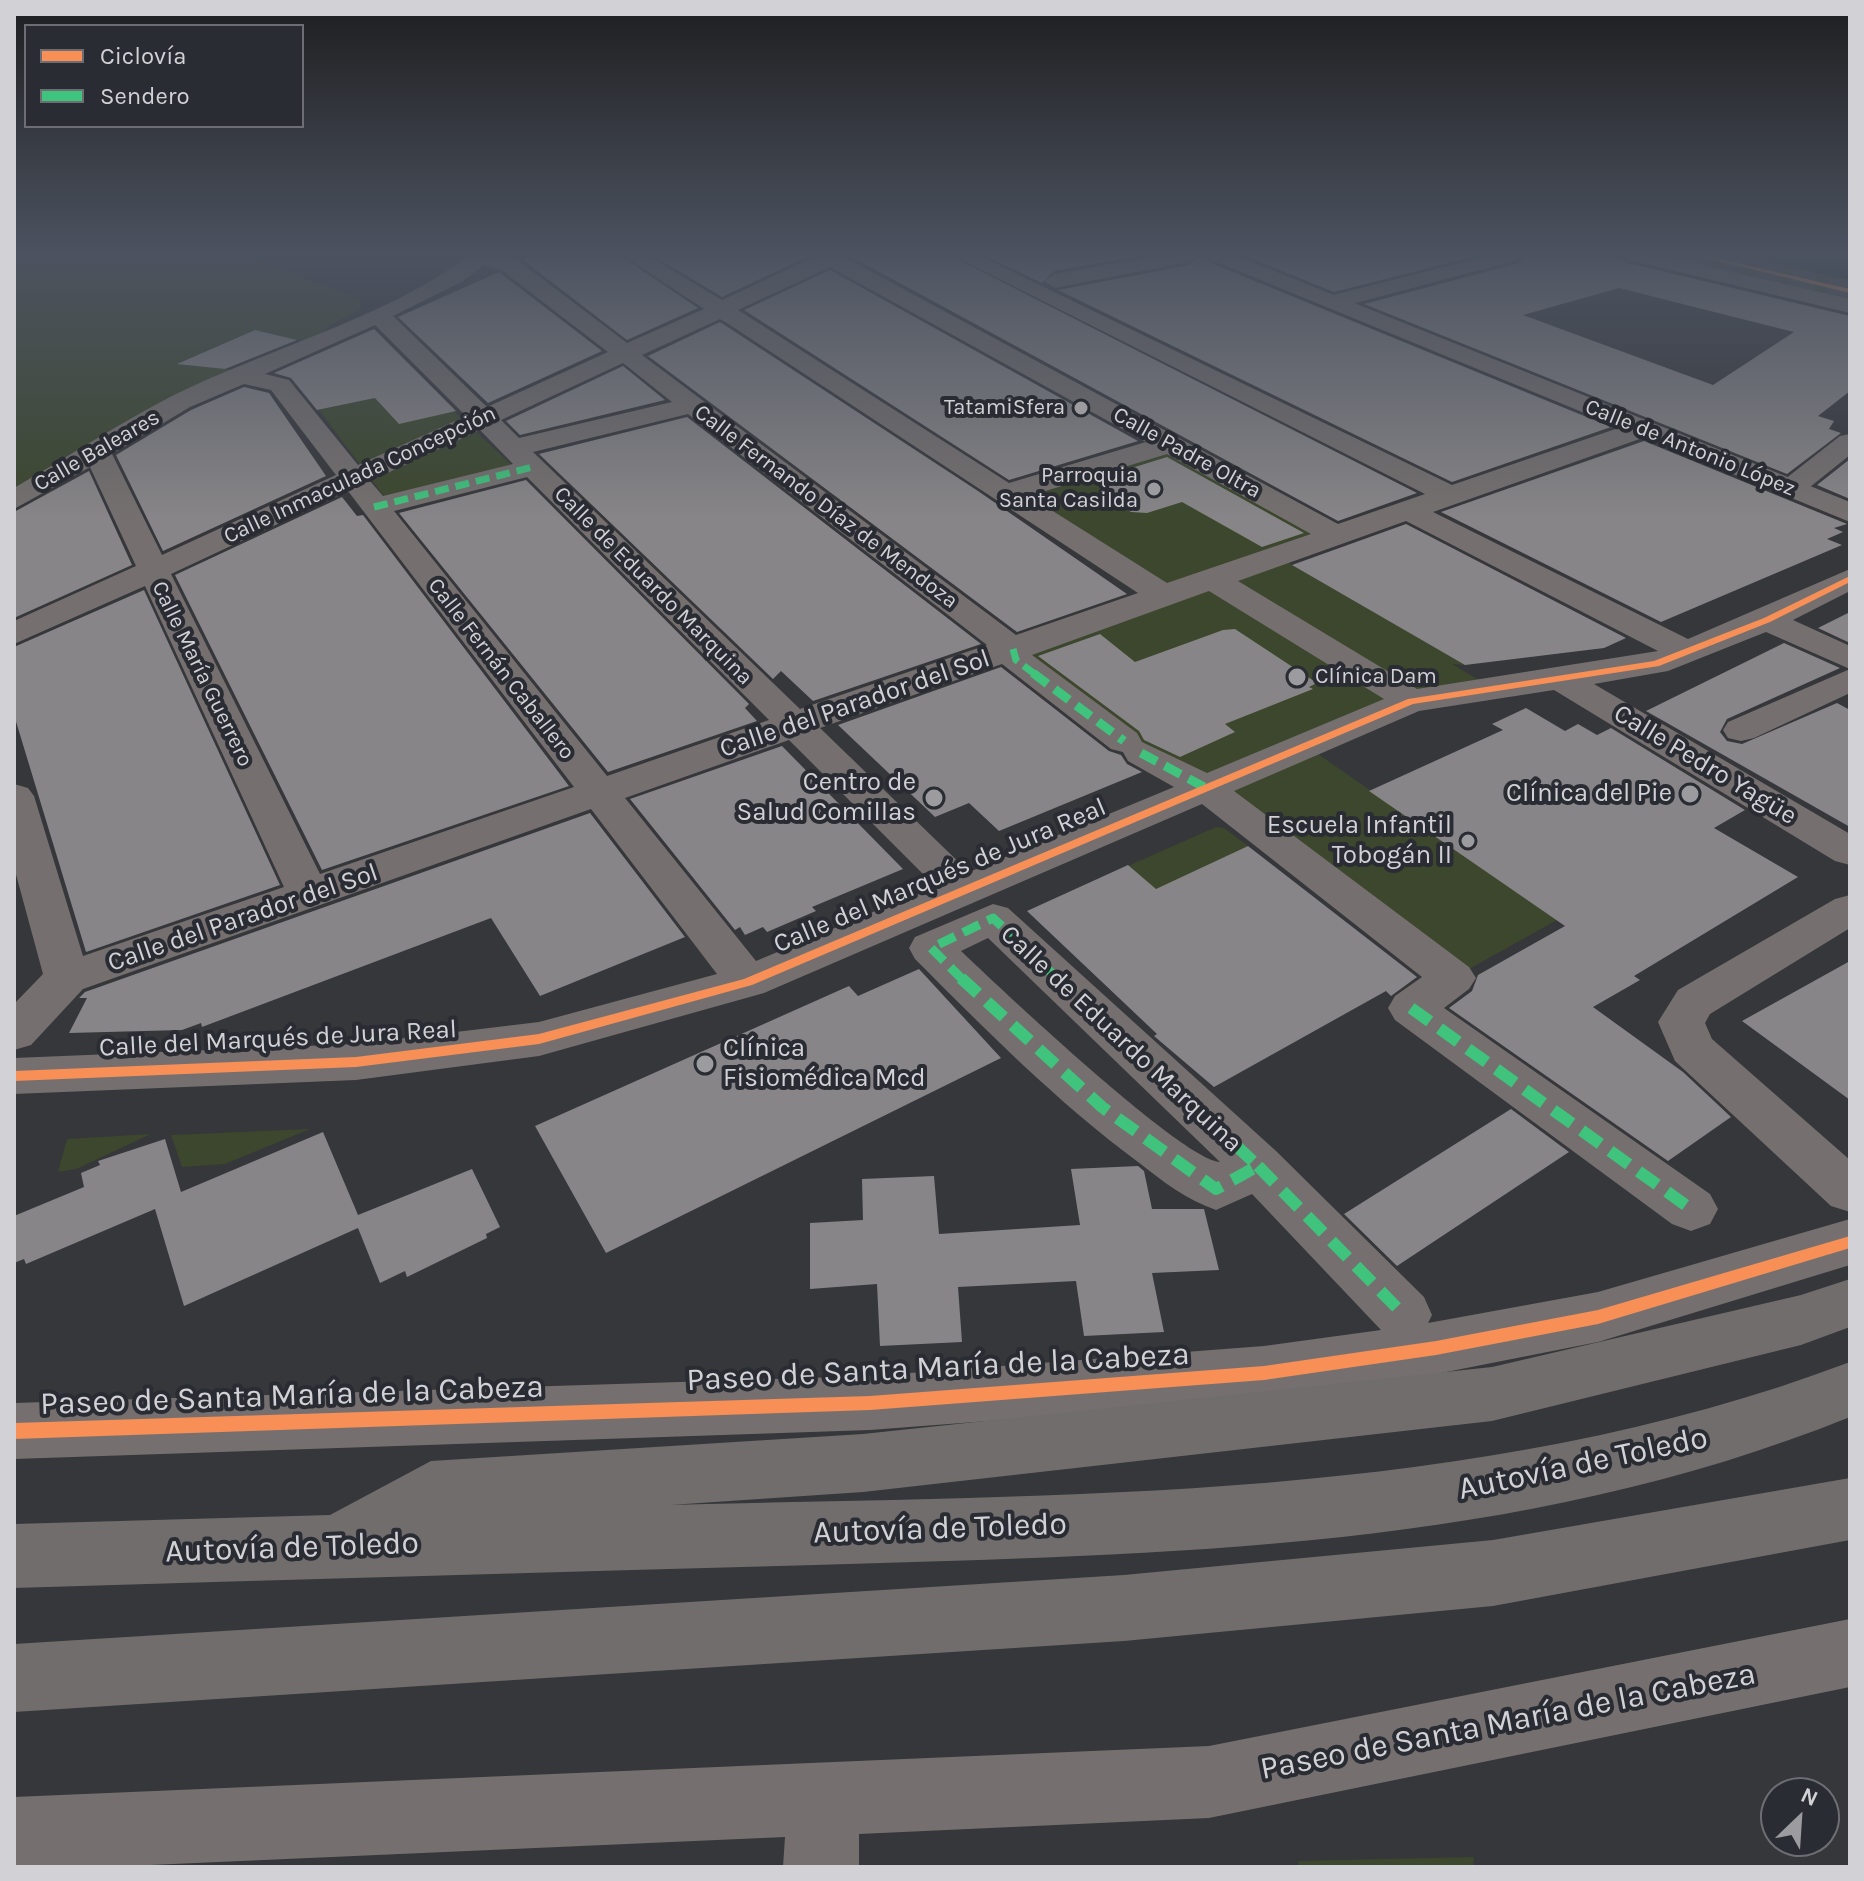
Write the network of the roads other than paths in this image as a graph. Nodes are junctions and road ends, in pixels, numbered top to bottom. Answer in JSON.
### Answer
{"nodes":[{"id":1,"x":314,"y":344,"type":"edge"},
{"id":2,"x":407,"y":344,"type":"edge"},
{"id":3,"x":610,"y":344,"type":"edge"},
{"id":4,"x":645,"y":344,"type":"edge"},
{"id":5,"x":773,"y":344,"type":"edge"},
{"id":6,"x":989,"y":344,"type":"edge"},
{"id":7,"x":1142,"y":344,"type":"edge"},
{"id":8,"x":1435,"y":344,"type":"edge"},
{"id":9,"x":623,"y":354,"type":"junction"},
{"id":10,"x":243,"y":376,"type":"junction"},
{"id":11,"x":691,"y":405,"type":"junction"},
{"id":12,"x":483,"y":418,"type":"junction"},
{"id":13,"x":1642,"y":429,"type":"junction"},
{"id":14,"x":1850,"y":442,"type":"edge"},
{"id":15,"x":1170,"y":444,"type":"junction"},
{"id":16,"x":97,"y":452,"type":"junction"},
{"id":17,"x":523,"y":458,"type":"junction"},
{"id":18,"x":352,"y":479,"type":"junction"},
{"id":19,"x":1790,"y":489,"type":"junction"},
{"id":20,"x":1007,"y":493,"type":"junction"},
{"id":21,"x":1451,"y":496,"type":"junction"},
{"id":22,"x":14,"y":500,"type":"edge"},
{"id":23,"x":374,"y":507,"type":"junction"},
{"id":24,"x":1409,"y":511,"type":"junction"},
{"id":25,"x":1850,"y":513,"type":"edge"},
{"id":26,"x":1337,"y":536,"type":"junction"},
{"id":27,"x":151,"y":571,"type":"junction"},
{"id":28,"x":1212,"y":579,"type":"junction"},
{"id":29,"x":1850,"y":579,"type":"edge"},
{"id":30,"x":1164,"y":596,"type":"junction"},
{"id":31,"x":1767,"y":620,"type":"junction"},
{"id":32,"x":14,"y":634,"type":"edge"},
{"id":33,"x":1013,"y":649,"type":"junction"},
{"id":34,"x":1686,"y":652,"type":"junction"},
{"id":35,"x":1850,"y":659,"type":"edge"},
{"id":36,"x":1561,"y":679,"type":"junction"},
{"id":37,"x":1850,"y":680,"type":"edge"},
{"id":38,"x":1411,"y":701,"type":"junction"},
{"id":39,"x":793,"y":726,"type":"junction"},
{"id":40,"x":1741,"y":730,"type":"dead end"},
{"id":41,"x":1204,"y":787,"type":"junction"},
{"id":42,"x":599,"y":794,"type":"junction"},
{"id":43,"x":14,"y":796,"type":"edge"},
{"id":44,"x":1850,"y":852,"type":"edge"},
{"id":45,"x":963,"y":890,"type":"junction"},
{"id":46,"x":309,"y":895,"type":"junction"},
{"id":47,"x":1850,"y":909,"type":"edge"},
{"id":48,"x":67,"y":978,"type":"junction"},
{"id":49,"x":748,"y":982,"type":"junction"},
{"id":50,"x":14,"y":1033,"type":"edge"},
{"id":51,"x":14,"y":1076,"type":"edge"},
{"id":52,"x":1258,"y":1166,"type":"junction"},
{"id":53,"x":1850,"y":1191,"type":"edge"},
{"id":54,"x":1691,"y":1209,"type":"dead end"},
{"id":55,"x":1850,"y":1242,"type":"edge"},
{"id":56,"x":1850,"y":1303,"type":"edge"},
{"id":57,"x":1404,"y":1315,"type":"dead end"},
{"id":58,"x":1850,"y":1389,"type":"edge"},
{"id":59,"x":14,"y":1431,"type":"edge"},
{"id":60,"x":1850,"y":1509,"type":"edge"},
{"id":61,"x":337,"y":1547,"type":"junction"},
{"id":62,"x":14,"y":1556,"type":"edge"},
{"id":63,"x":1850,"y":1653,"type":"edge"},
{"id":64,"x":14,"y":1678,"type":"edge"},
{"id":65,"x":823,"y":1797,"type":"junction"},
{"id":66,"x":14,"y":1834,"type":"edge"},
{"id":67,"x":821,"y":1867,"type":"edge"}],
"edges":[{"from":1,"to":10,"type":"street","name":"Calle Baleares"},
{"from":2,"to":12,"type":"street","name":"Calle de Eduardo Marquina"},
{"from":3,"to":9,"type":"street","name":"Calle Fernando Díaz de Mendoza"},
{"from":4,"to":9,"type":"street","name":"Calle Inmaculada Concepción"},
{"from":5,"to":20,"type":"street"},
{"from":6,"to":15,"type":"street","name":"Calle Padre Oltra"},
{"from":7,"to":21,"type":"street"},
{"from":8,"to":13,"type":"main road","name":"Calle de Antonio López"},
{"from":9,"to":11,"type":"street","name":"Calle Fernando Díaz de Mendoza"},
{"from":9,"to":12,"type":"street","name":"Calle Inmaculada Concepción"},
{"from":10,"to":16,"type":"street","name":"Calle Baleares"},
{"from":10,"to":18,"type":"street","name":"Calle Fernán Caballero"},
{"from":11,"to":17,"type":"street"},
{"from":11,"to":33,"type":"street","name":"Calle Fernando Díaz de Mendoza"},
{"from":12,"to":17,"type":"street","name":"Calle de Eduardo Marquina"},
{"from":12,"to":18,"type":"street","name":"Calle Inmaculada Concepción"},
{"from":13,"to":19,"type":"main road","name":"Calle de Antonio López"},
{"from":13,"to":21,"type":"street","name":"Calle del Parador del Sol"},
{"from":14,"to":19,"type":"street"},
{"from":15,"to":20,"type":"street"},
{"from":15,"to":26,"type":"street","name":"Calle Padre Oltra"},
{"from":16,"to":22,"type":"street","name":"Calle Baleares"},
{"from":16,"to":27,"type":"street","name":"Calle María Guerrero"},
{"from":17,"to":23,"type":"street"},
{"from":17,"to":39,"type":"street","name":"Calle de Eduardo Marquina"},
{"from":18,"to":23,"type":"street","name":"Calle Fernán Caballero"},
{"from":18,"to":27,"type":"street","name":"Calle Inmaculada Concepción"},
{"from":19,"to":25,"type":"main road","name":"Calle de Antonio López"},
{"from":20,"to":30,"type":"street"},
{"from":21,"to":24,"type":"street","name":"Calle del Parador del Sol"},
{"from":23,"to":42,"type":"street","name":"Calle Fernán Caballero"},
{"from":24,"to":26,"type":"street","name":"Calle del Parador del Sol"},
{"from":24,"to":34,"type":"street"},
{"from":26,"to":28,"type":"street","name":"Calle del Parador del Sol"},
{"from":27,"to":32,"type":"street","name":"Calle Inmaculada Concepción"},
{"from":27,"to":46,"type":"street","name":"Calle María Guerrero"},
{"from":28,"to":30,"type":"street","name":"Calle del Parador del Sol"},
{"from":28,"to":38,"type":"street"},
{"from":29,"to":31,"type":"street","name":"Calle del Marqués de Jura Real"},
{"from":30,"to":33,"type":"street","name":"Calle del Parador del Sol"},
{"from":31,"to":34,"type":"street","name":"Calle del Marqués de Jura Real"},
{"from":31,"to":35,"type":"street"},
{"from":33,"to":39,"type":"street","name":"Calle del Parador del Sol"},
{"from":33,"to":41,"type":"street","name":"Calle Fernando Díaz de Mendoza"},
{"from":34,"to":36,"type":"street","name":"Calle del Marqués de Jura Real"},
{"from":36,"to":38,"type":"street","name":"Calle del Marqués de Jura Real"},
{"from":36,"to":44,"type":"street","name":"Calle Pedro Yagüe"},
{"from":37,"to":40,"type":"street"},
{"from":38,"to":41,"type":"street","name":"Calle del Marqués de Jura Real"},
{"from":39,"to":42,"type":"street","name":"Calle del Parador del Sol"},
{"from":39,"to":45,"type":"street","name":"Calle de Eduardo Marquina"},
{"from":41,"to":45,"type":"street","name":"Calle del Marqués de Jura Real"},
{"from":41,"to":54,"type":"street","name":"Calle Fernando Díaz de Mendoza"},
{"from":42,"to":46,"type":"street","name":"Calle del Parador del Sol"},
{"from":42,"to":49,"type":"street","name":"Calle Fernán Caballero"},
{"from":43,"to":48,"type":"street"},
{"from":45,"to":49,"type":"street","name":"Calle del Marqués de Jura Real"},
{"from":46,"to":48,"type":"street","name":"Calle del Parador del Sol"},
{"from":47,"to":53,"type":"street"},
{"from":48,"to":50,"type":"street"},
{"from":49,"to":51,"type":"street","name":"Calle del Marqués de Jura Real"},
{"from":52,"to":52,"type":"street","name":"Calle de Eduardo Marquina"},
{"from":52,"to":57,"type":"street","name":"Calle de Eduardo Marquina"},
{"from":55,"to":59,"type":"street","name":"Paseo de Santa María de la Cabeza"},
{"from":56,"to":61,"type":"highway"},
{"from":58,"to":61,"type":"highway","name":"Autovía de Toledo"},
{"from":60,"to":64,"type":"highway"},
{"from":61,"to":62,"type":"highway","name":"Autovía de Toledo"},
{"from":63,"to":65,"type":"street","name":"Paseo de Santa María de la Cabeza"},
{"from":65,"to":66,"type":"street","name":"Paseo de Santa María de la Cabeza"},
{"from":65,"to":67,"type":"street"}]}
